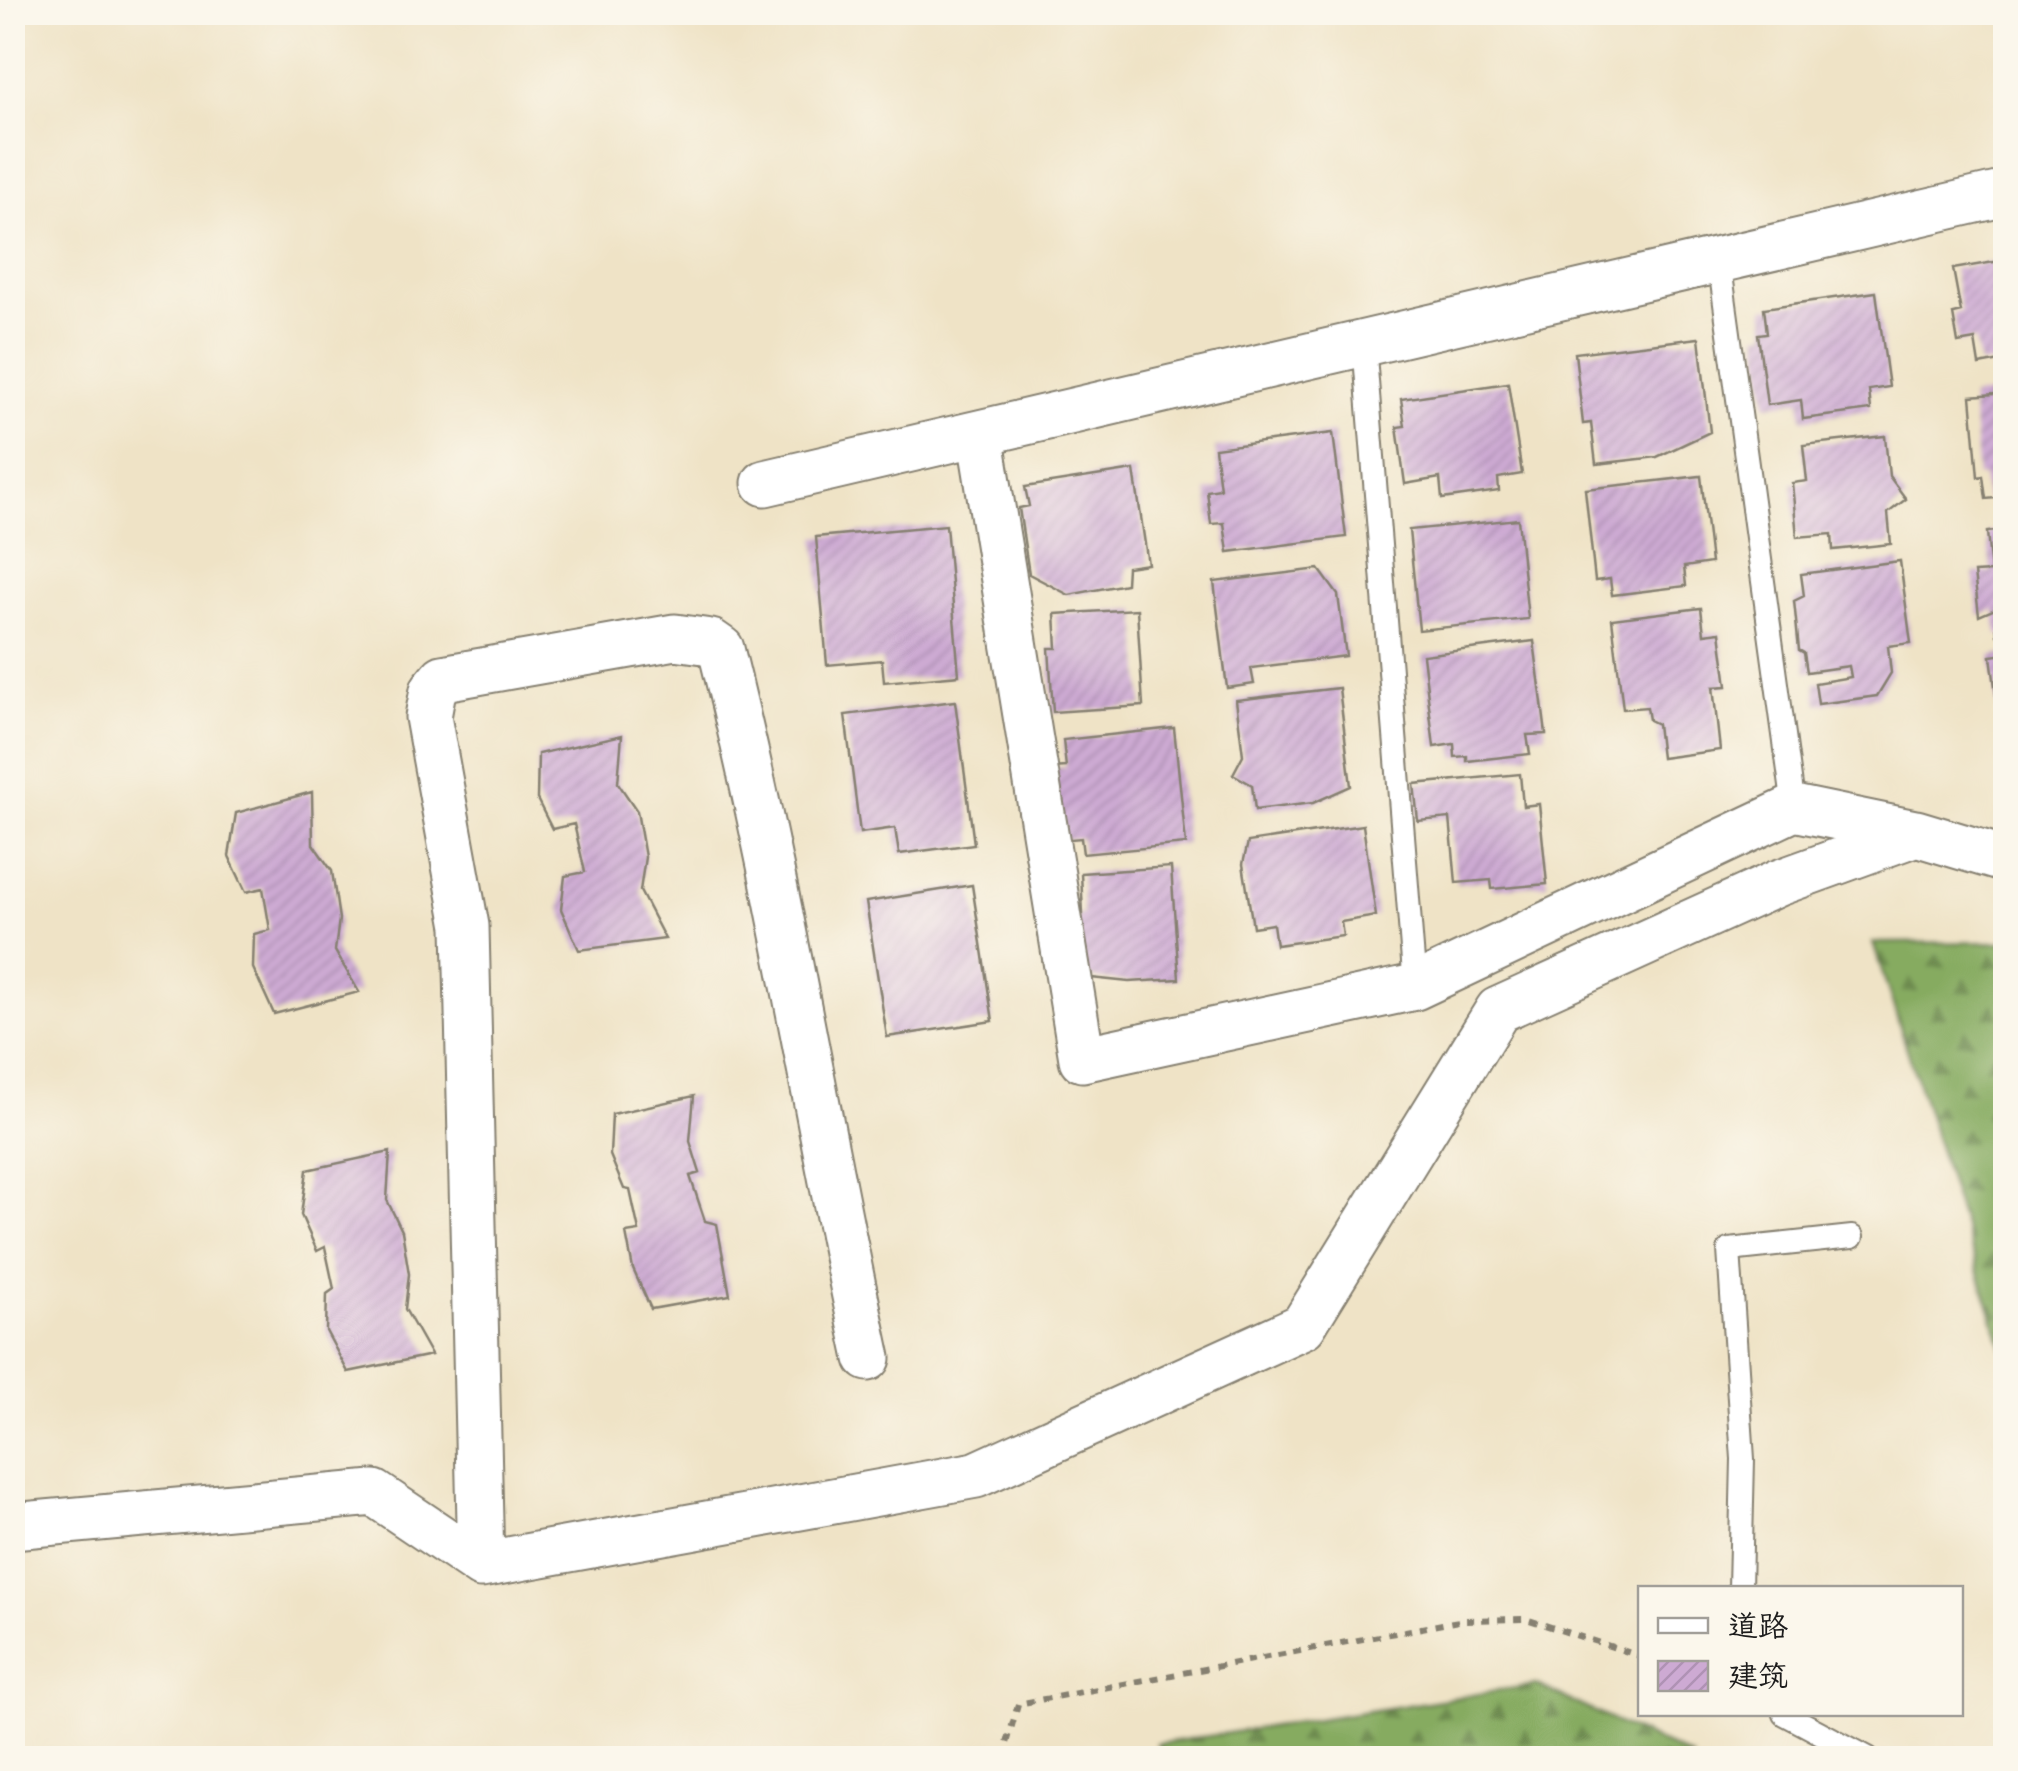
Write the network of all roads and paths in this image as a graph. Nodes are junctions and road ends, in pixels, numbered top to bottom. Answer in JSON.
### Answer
{"nodes":[{"id":1,"x":2006,"y":193,"type":"edge"},
{"id":2,"x":1719,"y":260,"type":"junction"},
{"id":3,"x":1364,"y":343,"type":"junction"},
{"id":4,"x":980,"y":433,"type":"junction"},
{"id":5,"x":765,"y":483,"type":"dead end"},
{"id":6,"x":1794,"y":808,"type":"junction"},
{"id":7,"x":1916,"y":833,"type":"junction"},
{"id":8,"x":2006,"y":860,"type":"edge"},
{"id":9,"x":1415,"y":987,"type":"junction"},
{"id":10,"x":1852,"y":1237,"type":"dead end"},
{"id":11,"x":868,"y":1358,"type":"dead end"},
{"id":12,"x":12,"y":1526,"type":"edge"},
{"id":13,"x":482,"y":1565,"type":"junction"},
{"id":14,"x":1740,"y":1586,"type":"edge"},
{"id":15,"x":1638,"y":1655,"type":"edge"},
{"id":16,"x":1789,"y":1716,"type":"edge"},
{"id":17,"x":1003,"y":1758,"type":"edge"},
{"id":18,"x":1868,"y":1758,"type":"edge"}],
"edges":[{"from":1,"to":2,"type":"street"},
{"from":2,"to":3,"type":"street"},
{"from":2,"to":6,"type":"lane"},
{"from":3,"to":4,"type":"street"},
{"from":3,"to":9,"type":"lane"},
{"from":4,"to":5,"type":"street"},
{"from":4,"to":9,"type":"street"},
{"from":6,"to":7,"type":"street"},
{"from":6,"to":9,"type":"street"},
{"from":7,"to":8,"type":"street"},
{"from":7,"to":13,"type":"street"},
{"from":10,"to":14,"type":"lane"},
{"from":11,"to":13,"type":"street"},
{"from":12,"to":13,"type":"street"},
{"from":15,"to":17,"type":"path"},
{"from":16,"to":18,"type":"lane"}]}
